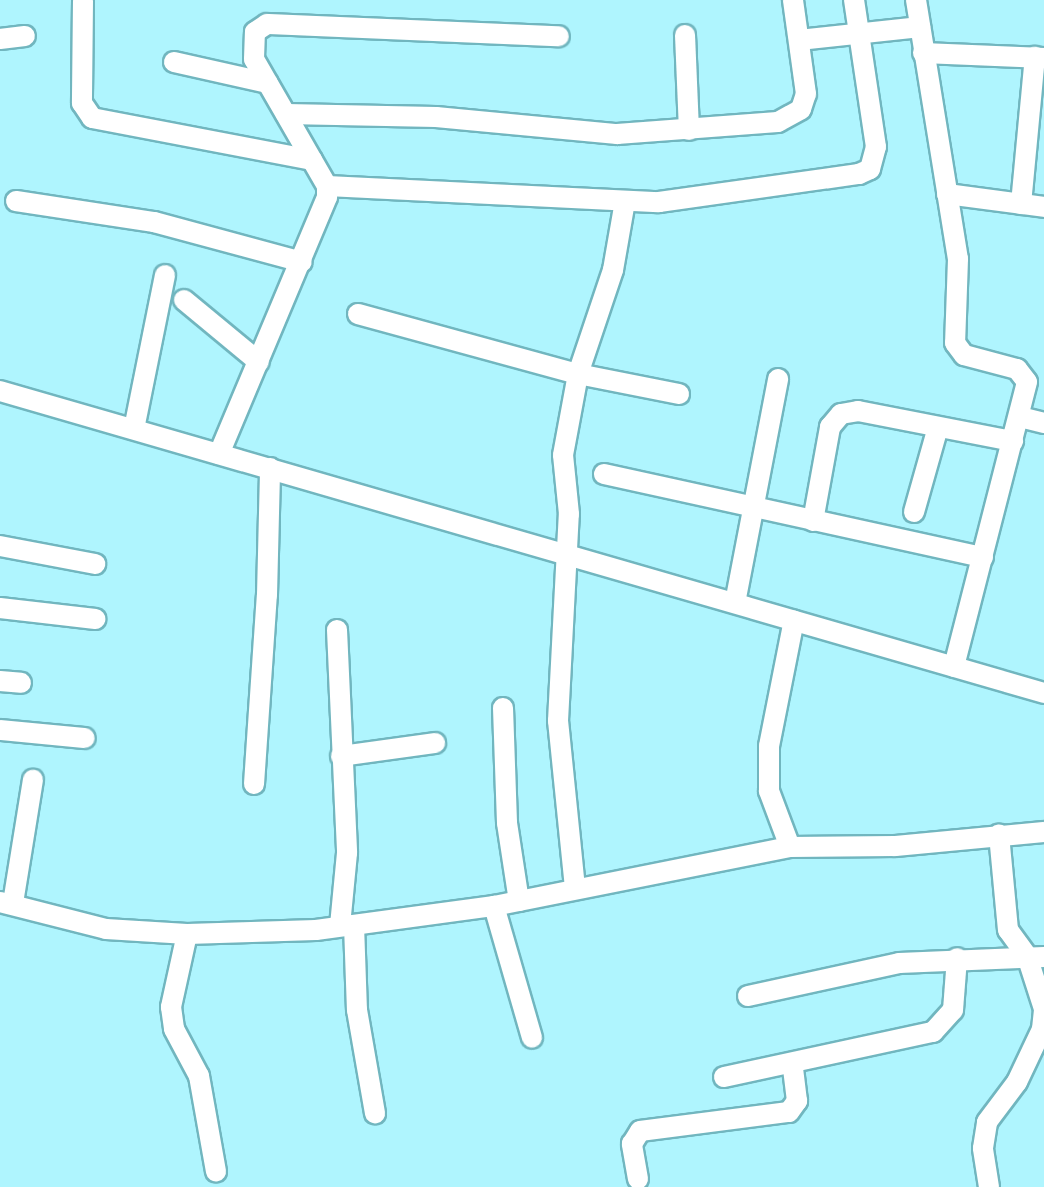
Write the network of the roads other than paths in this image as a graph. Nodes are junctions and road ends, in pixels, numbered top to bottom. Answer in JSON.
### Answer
{"nodes":[{"id":1,"x":793,"y":0,"type":"edge"},
{"id":2,"x":854,"y":0,"type":"edge"},
{"id":3,"x":916,"y":0,"type":"edge"},
{"id":4,"x":83,"y":1,"type":"edge"},
{"id":5,"x":920,"y":27,"type":"junction"},
{"id":6,"x":858,"y":32,"type":"junction"},
{"id":7,"x":685,"y":35,"type":"dead end"},
{"id":8,"x":25,"y":36,"type":"dead end"},
{"id":9,"x":559,"y":36,"type":"dead end"},
{"id":10,"x":0,"y":39,"type":"edge"},
{"id":11,"x":799,"y":40,"type":"junction"},
{"id":12,"x":923,"y":53,"type":"junction"},
{"id":13,"x":1040,"y":58,"type":"edge"},
{"id":14,"x":174,"y":62,"type":"dead end"},
{"id":15,"x":268,"y":83,"type":"junction"},
{"id":16,"x":286,"y":114,"type":"junction"},
{"id":17,"x":689,"y":130,"type":"junction"},
{"id":18,"x":312,"y":160,"type":"junction"},
{"id":19,"x":327,"y":186,"type":"junction"},
{"id":20,"x":947,"y":194,"type":"junction"},
{"id":21,"x":16,"y":201,"type":"dead end"},
{"id":22,"x":625,"y":201,"type":"junction"},
{"id":23,"x":1021,"y":204,"type":"junction"},
{"id":24,"x":1044,"y":207,"type":"edge"},
{"id":25,"x":302,"y":262,"type":"junction"},
{"id":26,"x":165,"y":275,"type":"dead end"},
{"id":27,"x":184,"y":300,"type":"dead end"},
{"id":28,"x":358,"y":314,"type":"dead end"},
{"id":29,"x":259,"y":362,"type":"junction"},
{"id":30,"x":578,"y":374,"type":"junction"},
{"id":31,"x":778,"y":379,"type":"dead end"},
{"id":32,"x":0,"y":391,"type":"edge"},
{"id":33,"x":679,"y":394,"type":"dead end"},
{"id":34,"x":1020,"y":417,"type":"junction"},
{"id":35,"x":1044,"y":423,"type":"edge"},
{"id":36,"x":938,"y":427,"type":"junction"},
{"id":37,"x":134,"y":429,"type":"junction"},
{"id":38,"x":1013,"y":441,"type":"junction"},
{"id":39,"x":219,"y":454,"type":"junction"},
{"id":40,"x":270,"y":468,"type":"junction"},
{"id":41,"x":604,"y":474,"type":"dead end"},
{"id":42,"x":753,"y":508,"type":"junction"},
{"id":43,"x":914,"y":512,"type":"dead end"},
{"id":44,"x":813,"y":521,"type":"junction"},
{"id":45,"x":0,"y":546,"type":"edge"},
{"id":46,"x":567,"y":555,"type":"junction"},
{"id":47,"x":983,"y":557,"type":"junction"},
{"id":48,"x":95,"y":564,"type":"dead end"},
{"id":49,"x":735,"y":603,"type":"junction"},
{"id":50,"x":0,"y":608,"type":"edge"},
{"id":51,"x":95,"y":619,"type":"dead end"},
{"id":52,"x":794,"y":620,"type":"junction"},
{"id":53,"x":337,"y":630,"type":"dead end"},
{"id":54,"x":954,"y":667,"type":"junction"},
{"id":55,"x":1044,"y":693,"type":"edge"},
{"id":56,"x":503,"y":708,"type":"dead end"},
{"id":57,"x":0,"y":730,"type":"edge"},
{"id":58,"x":85,"y":738,"type":"dead end"},
{"id":59,"x":435,"y":743,"type":"dead end"},
{"id":60,"x":341,"y":756,"type":"junction"},
{"id":61,"x":33,"y":780,"type":"dead end"},
{"id":62,"x":254,"y":784,"type":"dead end"},
{"id":63,"x":1044,"y":832,"type":"edge"},
{"id":64,"x":999,"y":834,"type":"junction"},
{"id":65,"x":790,"y":847,"type":"junction"},
{"id":66,"x":575,"y":888,"type":"junction"},
{"id":67,"x":519,"y":901,"type":"junction"},
{"id":68,"x":6,"y":902,"type":"edge"},
{"id":69,"x":494,"y":906,"type":"junction"},
{"id":70,"x":347,"y":926,"type":"junction"},
{"id":71,"x":187,"y":934,"type":"junction"},
{"id":72,"x":1036,"y":956,"type":"edge"},
{"id":73,"x":957,"y":958,"type":"junction"},
{"id":74,"x":748,"y":996,"type":"dead end"},
{"id":75,"x":1043,"y":1029,"type":"edge"},
{"id":76,"x":532,"y":1038,"type":"dead end"},
{"id":77,"x":792,"y":1063,"type":"junction"},
{"id":78,"x":724,"y":1077,"type":"dead end"},
{"id":79,"x":375,"y":1113,"type":"dead end"},
{"id":80,"x":216,"y":1171,"type":"dead end"},
{"id":81,"x":638,"y":1179,"type":"dead end"},
{"id":82,"x":989,"y":1187,"type":"edge"}],
"edges":[{"from":1,"to":11,"type":"street"},
{"from":2,"to":6,"type":"street"},
{"from":3,"to":5,"type":"street"},
{"from":4,"to":18,"type":"street"},
{"from":5,"to":6,"type":"street"},
{"from":5,"to":12,"type":"street"},
{"from":6,"to":11,"type":"street"},
{"from":6,"to":22,"type":"street"},
{"from":7,"to":17,"type":"street"},
{"from":8,"to":10,"type":"street"},
{"from":9,"to":15,"type":"street"},
{"from":11,"to":17,"type":"street"},
{"from":12,"to":13,"type":"street"},
{"from":12,"to":20,"type":"street"},
{"from":13,"to":23,"type":"street"},
{"from":14,"to":15,"type":"street"},
{"from":15,"to":16,"type":"street"},
{"from":16,"to":17,"type":"street"},
{"from":16,"to":18,"type":"street"},
{"from":18,"to":19,"type":"street"},
{"from":19,"to":22,"type":"street"},
{"from":19,"to":25,"type":"street"},
{"from":20,"to":23,"type":"street"},
{"from":20,"to":34,"type":"street"},
{"from":21,"to":25,"type":"street"},
{"from":22,"to":30,"type":"street"},
{"from":23,"to":24,"type":"street"},
{"from":25,"to":29,"type":"street"},
{"from":26,"to":37,"type":"street"},
{"from":27,"to":29,"type":"street"},
{"from":28,"to":30,"type":"street"},
{"from":29,"to":39,"type":"street"},
{"from":30,"to":33,"type":"street"},
{"from":30,"to":46,"type":"street"},
{"from":31,"to":42,"type":"street"},
{"from":32,"to":37,"type":"street"},
{"from":34,"to":35,"type":"street"},
{"from":34,"to":38,"type":"street"},
{"from":36,"to":38,"type":"street"},
{"from":36,"to":43,"type":"street"},
{"from":36,"to":44,"type":"street"},
{"from":37,"to":39,"type":"street"},
{"from":38,"to":47,"type":"street"},
{"from":39,"to":40,"type":"street"},
{"from":40,"to":46,"type":"street"},
{"from":40,"to":62,"type":"street"},
{"from":41,"to":42,"type":"street"},
{"from":42,"to":44,"type":"street"},
{"from":42,"to":49,"type":"street"},
{"from":44,"to":47,"type":"street"},
{"from":45,"to":48,"type":"street"},
{"from":46,"to":49,"type":"street"},
{"from":46,"to":66,"type":"street"},
{"from":47,"to":54,"type":"street"},
{"from":49,"to":52,"type":"street"},
{"from":50,"to":51,"type":"street"},
{"from":52,"to":54,"type":"street"},
{"from":52,"to":65,"type":"street"},
{"from":53,"to":60,"type":"street"},
{"from":54,"to":55,"type":"street"},
{"from":56,"to":67,"type":"street"},
{"from":57,"to":58,"type":"street"},
{"from":59,"to":60,"type":"street"},
{"from":60,"to":70,"type":"street"},
{"from":61,"to":68,"type":"street"},
{"from":63,"to":64,"type":"street"},
{"from":64,"to":65,"type":"street"},
{"from":64,"to":72,"type":"street"},
{"from":65,"to":66,"type":"street"},
{"from":66,"to":67,"type":"street"},
{"from":67,"to":69,"type":"street"},
{"from":68,"to":71,"type":"street"},
{"from":69,"to":70,"type":"street"},
{"from":69,"to":76,"type":"street"},
{"from":70,"to":71,"type":"street"},
{"from":70,"to":79,"type":"street"},
{"from":71,"to":80,"type":"street"},
{"from":72,"to":73,"type":"street"},
{"from":72,"to":75,"type":"street"},
{"from":73,"to":74,"type":"street"},
{"from":73,"to":77,"type":"street"},
{"from":75,"to":82,"type":"street"},
{"from":77,"to":78,"type":"street"},
{"from":77,"to":81,"type":"street"}]}
